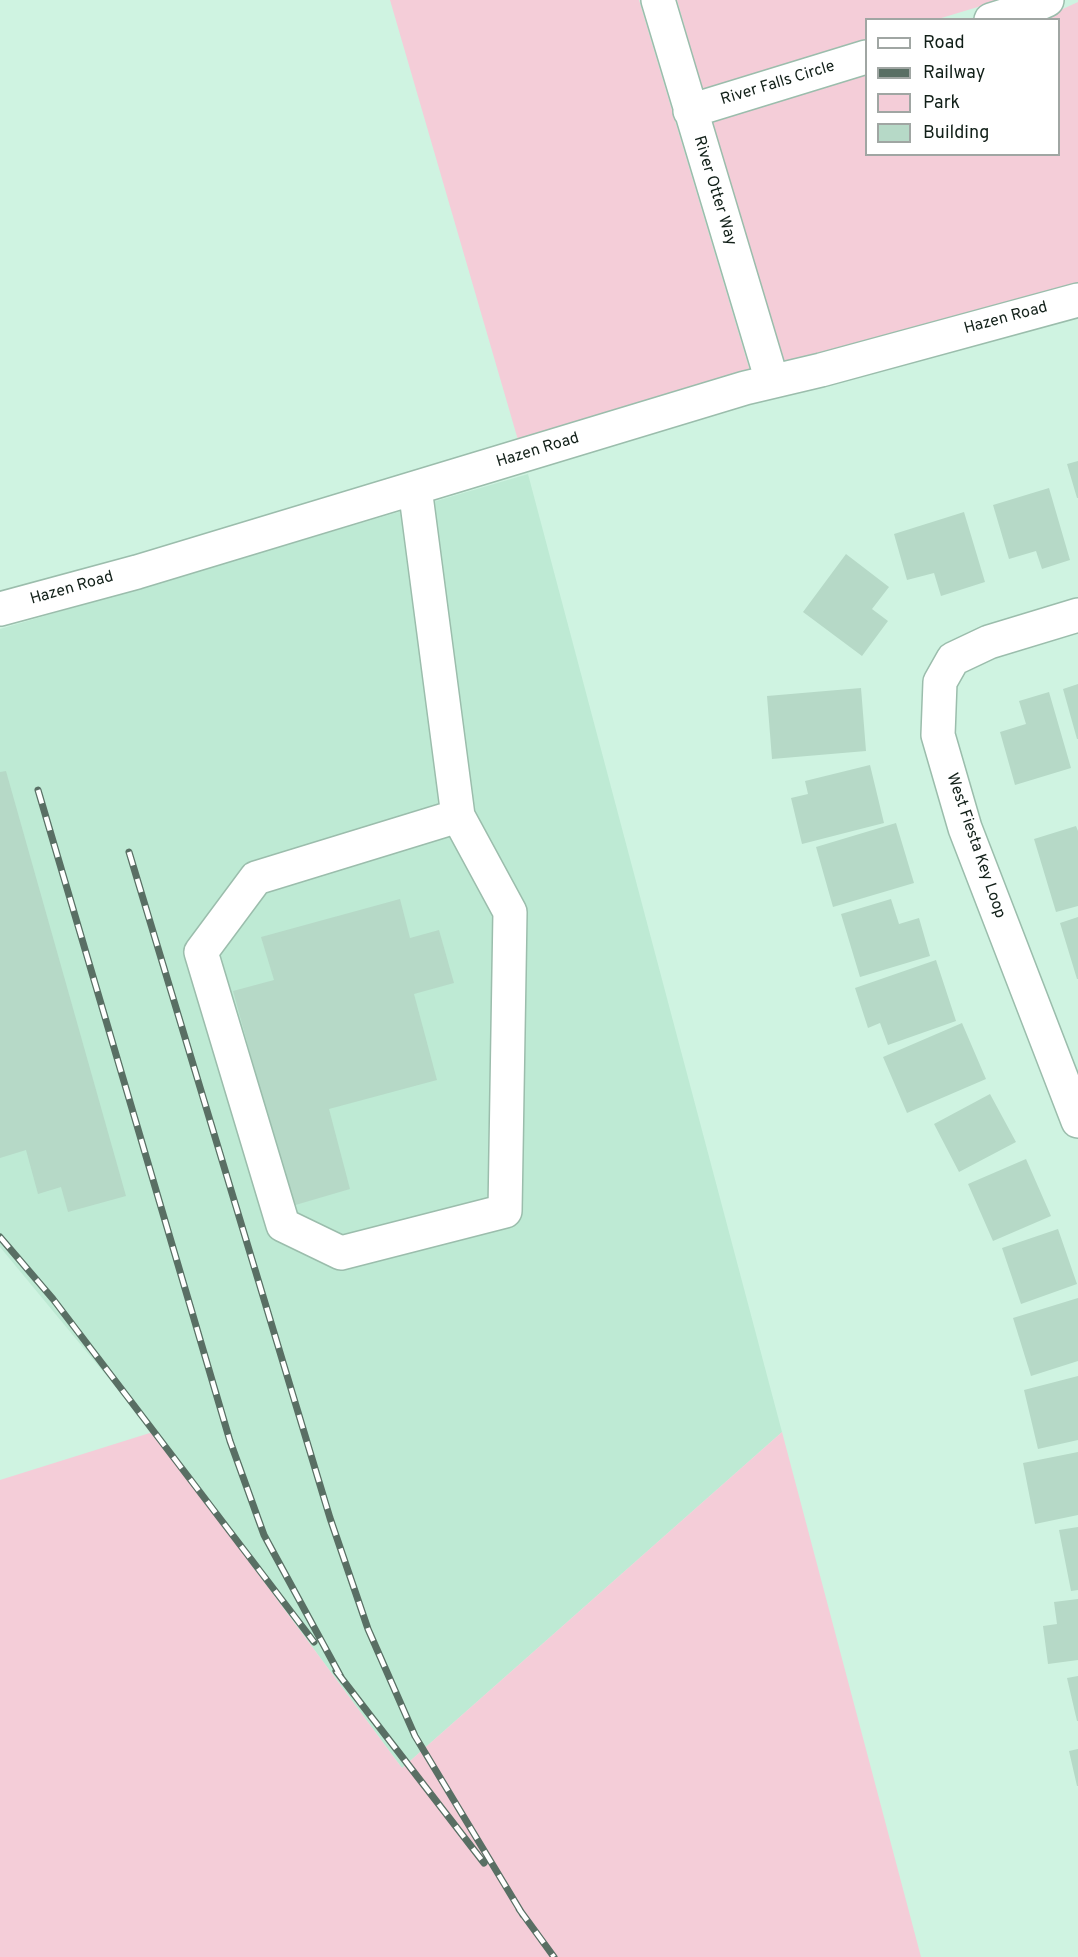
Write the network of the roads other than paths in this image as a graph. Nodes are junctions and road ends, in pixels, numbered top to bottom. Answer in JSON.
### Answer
{"nodes":[{"id":1,"x":658,"y":0,"type":"edge"},
{"id":2,"x":1047,"y":0,"type":"edge"},
{"id":3,"x":997,"y":18,"type":"edge"},
{"id":4,"x":865,"y":58,"type":"edge"},
{"id":5,"x":690,"y":111,"type":"junction"},
{"id":6,"x":1078,"y":300,"type":"edge"},
{"id":7,"x":771,"y":381,"type":"junction"},
{"id":8,"x":415,"y":488,"type":"junction"},
{"id":9,"x":0,"y":609,"type":"edge"},
{"id":10,"x":1078,"y":615,"type":"edge"},
{"id":11,"x":459,"y":816,"type":"junction"},
{"id":12,"x":1078,"y":1121,"type":"edge"}],
"edges":[{"from":1,"to":5,"type":"street","name":"River Otter Way"},
{"from":2,"to":3,"type":"street"},
{"from":4,"to":5,"type":"street","name":"River Falls Circle"},
{"from":5,"to":7,"type":"street","name":"River Otter Way"},
{"from":6,"to":7,"type":"street","name":"Hazen Road"},
{"from":7,"to":8,"type":"street","name":"Hazen Road"},
{"from":8,"to":9,"type":"street","name":"Hazen Road"},
{"from":8,"to":11,"type":"street"},
{"from":10,"to":12,"type":"street","name":"West Fiesta Key Loop"},
{"from":11,"to":11,"type":"street"}]}
